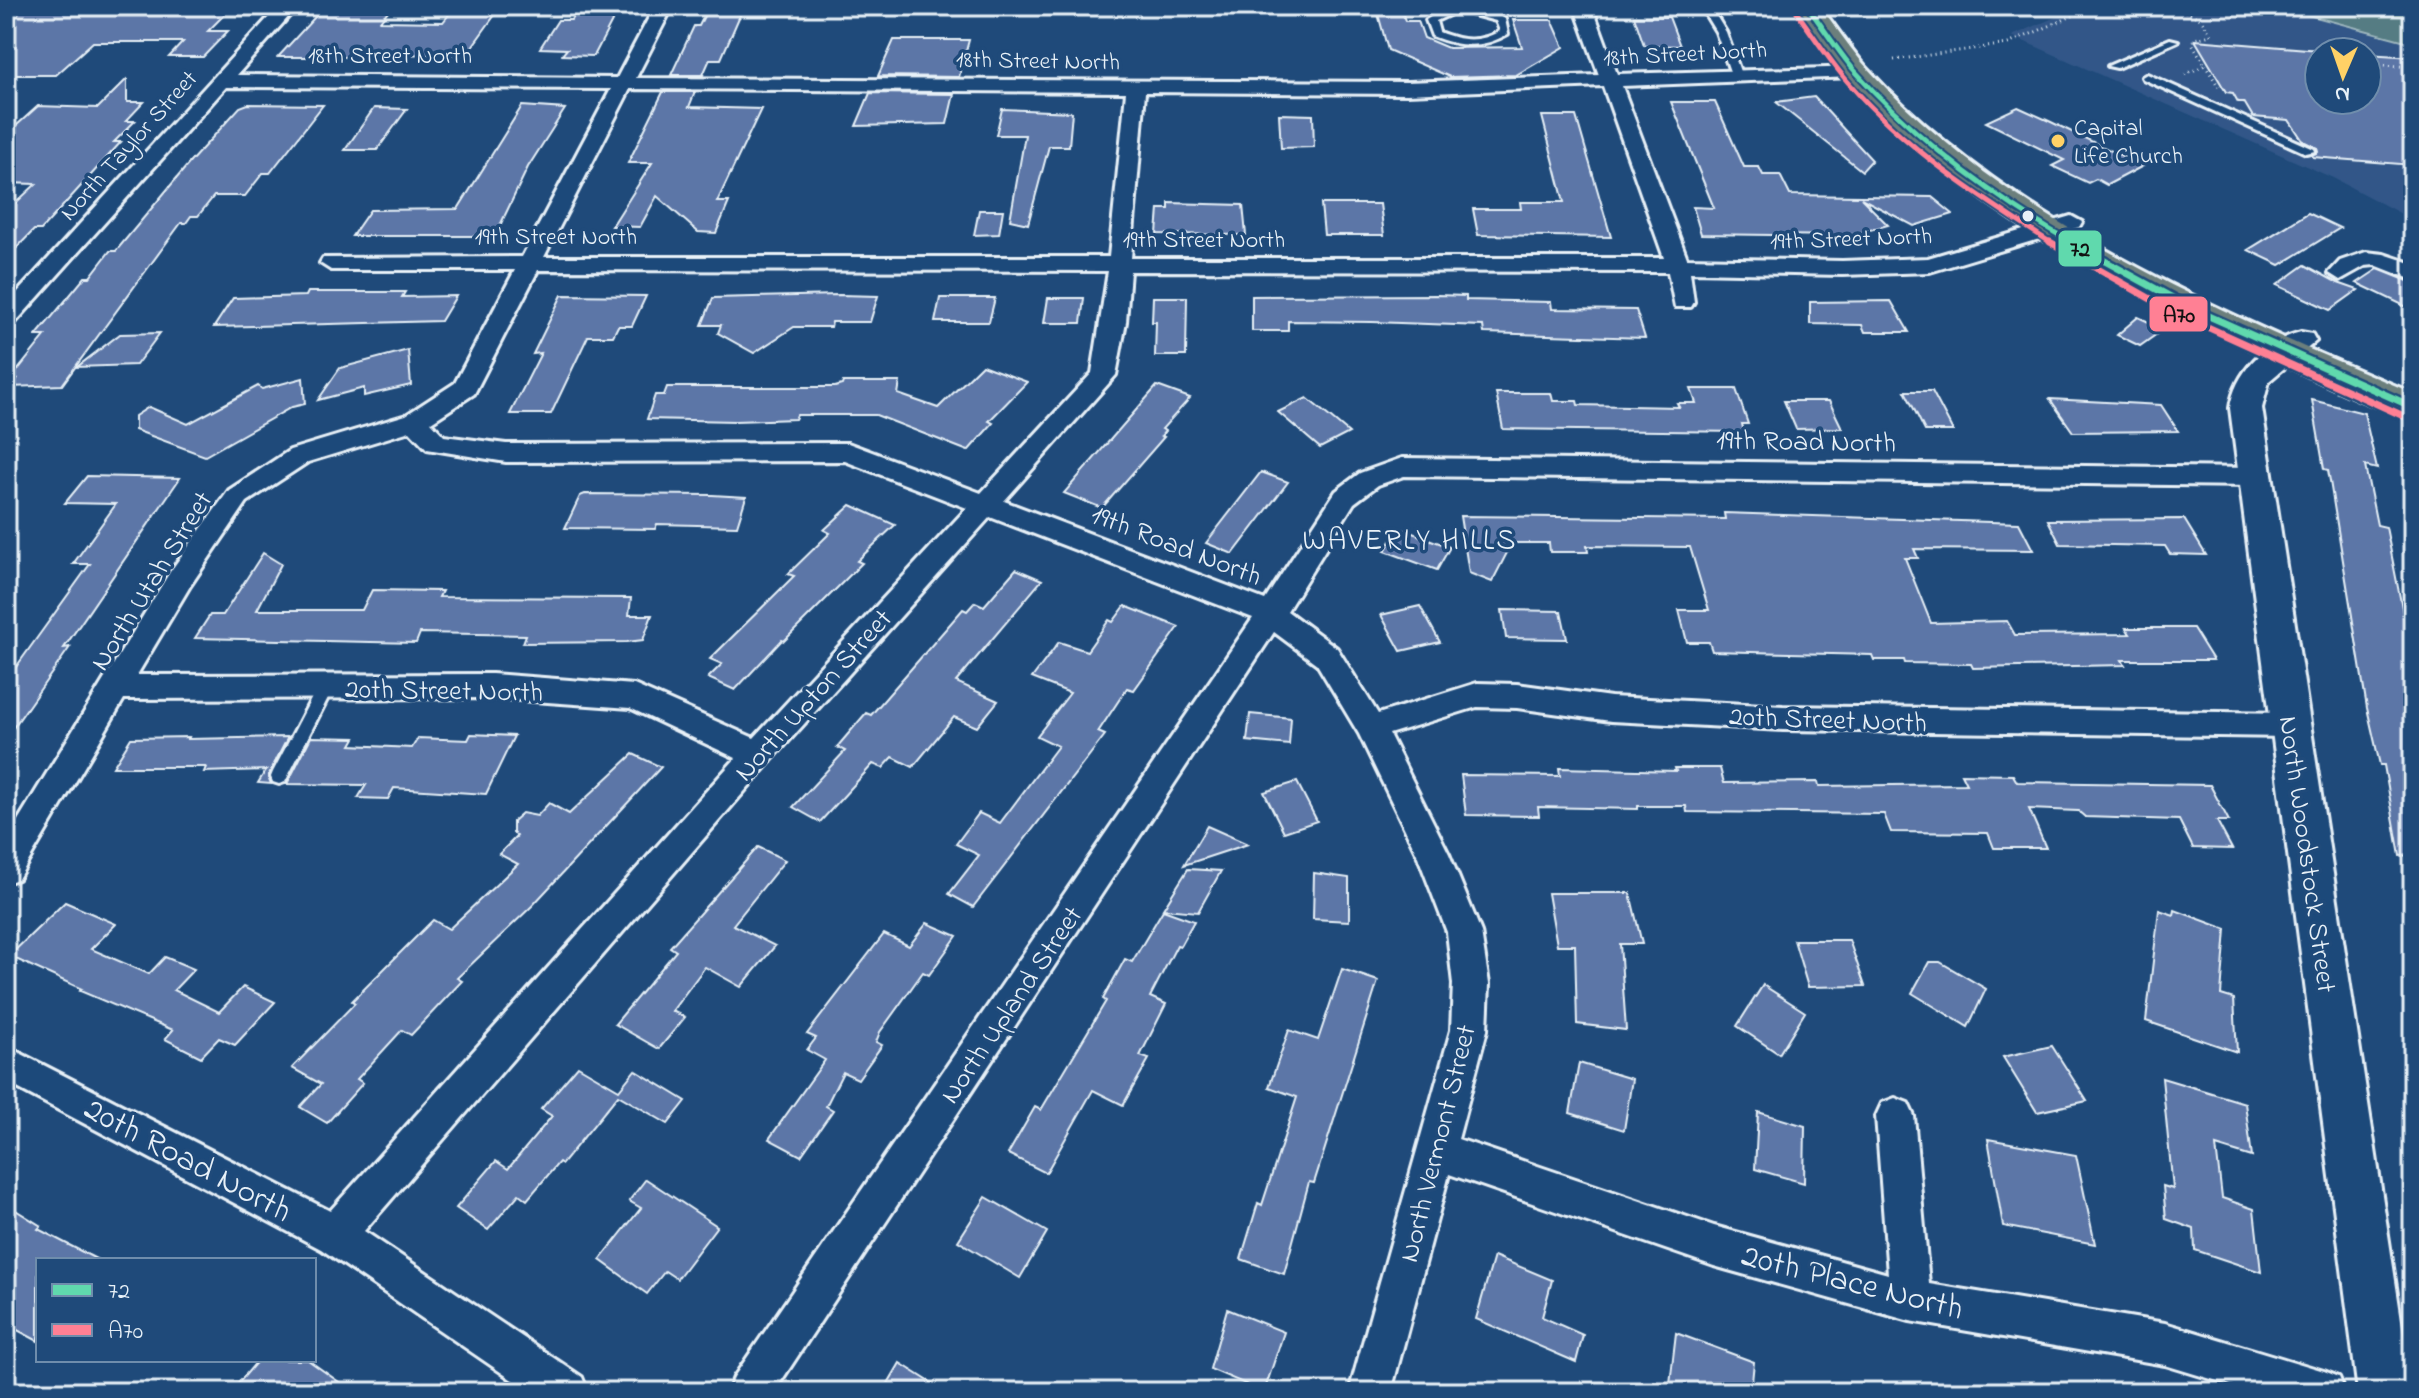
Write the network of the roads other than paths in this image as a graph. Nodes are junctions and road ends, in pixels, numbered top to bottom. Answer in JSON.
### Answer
{"nodes":[{"id":1,"x":289,"y":6,"type":"edge"},
{"id":2,"x":664,"y":6,"type":"edge"},
{"id":3,"x":1521,"y":6,"type":"edge"},
{"id":4,"x":1583,"y":6,"type":"edge"},
{"id":5,"x":1705,"y":6,"type":"edge"},
{"id":6,"x":1807,"y":6,"type":"edge"},
{"id":7,"x":1830,"y":6,"type":"edge"},
{"id":8,"x":1490,"y":15,"type":"junction"},
{"id":9,"x":2173,"y":41,"type":"dead end"},
{"id":10,"x":2113,"y":66,"type":"dead end"},
{"id":11,"x":1854,"y":71,"type":"junction"},
{"id":12,"x":1737,"y":77,"type":"junction"},
{"id":13,"x":2147,"y":77,"type":"dead end"},
{"id":14,"x":222,"y":81,"type":"junction"},
{"id":15,"x":624,"y":82,"type":"junction"},
{"id":16,"x":1613,"y":83,"type":"junction"},
{"id":17,"x":1136,"y":87,"type":"junction"},
{"id":18,"x":2310,"y":151,"type":"dead end"},
{"id":19,"x":2060,"y":224,"type":"junction"},
{"id":20,"x":533,"y":261,"type":"junction"},
{"id":21,"x":331,"y":263,"type":"dead end"},
{"id":22,"x":1678,"y":265,"type":"junction"},
{"id":23,"x":1119,"y":266,"type":"junction"},
{"id":24,"x":2340,"y":273,"type":"dead end"},
{"id":25,"x":2413,"y":273,"type":"edge"},
{"id":26,"x":1683,"y":302,"type":"dead end"},
{"id":27,"x":6,"y":319,"type":"edge"},
{"id":28,"x":2293,"y":347,"type":"junction"},
{"id":29,"x":2413,"y":388,"type":"edge"},
{"id":30,"x":2413,"y":407,"type":"edge"},
{"id":31,"x":415,"y":421,"type":"junction"},
{"id":32,"x":2254,"y":477,"type":"junction"},
{"id":33,"x":983,"y":504,"type":"junction"},
{"id":34,"x":1271,"y":614,"type":"junction"},
{"id":35,"x":326,"y":686,"type":"junction"},
{"id":36,"x":118,"y":687,"type":"junction"},
{"id":37,"x":2290,"y":725,"type":"junction"},
{"id":38,"x":1371,"y":728,"type":"junction"},
{"id":39,"x":758,"y":754,"type":"junction"},
{"id":40,"x":279,"y":777,"type":"dead end"},
{"id":41,"x":6,"y":869,"type":"edge"},
{"id":42,"x":6,"y":1063,"type":"edge"},
{"id":43,"x":1895,"y":1116,"type":"dead end"},
{"id":44,"x":1436,"y":1151,"type":"junction"},
{"id":45,"x":335,"y":1235,"type":"junction"},
{"id":46,"x":1910,"y":1301,"type":"junction"},
{"id":47,"x":567,"y":1392,"type":"edge"},
{"id":48,"x":749,"y":1392,"type":"edge"},
{"id":49,"x":1370,"y":1392,"type":"edge"},
{"id":50,"x":2324,"y":1392,"type":"edge"},
{"id":51,"x":2385,"y":1392,"type":"edge"}],
"edges":[{"from":1,"to":14,"type":"street","name":"North Taylor Street"},
{"from":2,"to":15,"type":"street","name":"North Utah Street"},
{"from":3,"to":8,"type":"lane"},
{"from":4,"to":16,"type":"street"},
{"from":5,"to":12,"type":"lane"},
{"from":6,"to":11,"type":"main road"},
{"from":7,"to":19,"type":"main road"},
{"from":8,"to":8,"type":"lane"},
{"from":9,"to":10,"type":"lane"},
{"from":11,"to":12,"type":"street","name":"18th Street North"},
{"from":11,"to":19,"type":"main road"},
{"from":12,"to":16,"type":"street","name":"18th Street North"},
{"from":13,"to":18,"type":"lane"},
{"from":14,"to":15,"type":"street","name":"18th Street North"},
{"from":14,"to":27,"type":"street","name":"North Taylor Street"},
{"from":15,"to":17,"type":"street","name":"18th Street North"},
{"from":15,"to":20,"type":"street","name":"North Utah Street"},
{"from":16,"to":17,"type":"street","name":"18th Street North"},
{"from":16,"to":22,"type":"street"},
{"from":17,"to":23,"type":"street","name":"North Upton Street"},
{"from":19,"to":22,"type":"street","name":"19th Street North"},
{"from":19,"to":28,"type":"main road"},
{"from":20,"to":21,"type":"street","name":"19th Street North"},
{"from":20,"to":23,"type":"street","name":"19th Street North"},
{"from":20,"to":31,"type":"street","name":"North Utah Street"},
{"from":22,"to":23,"type":"street","name":"19th Street North"},
{"from":22,"to":26,"type":"street"},
{"from":23,"to":33,"type":"street","name":"North Upton Street"},
{"from":24,"to":25,"type":"street"},
{"from":28,"to":29,"type":"main road"},
{"from":28,"to":30,"type":"main road"},
{"from":28,"to":32,"type":"street","name":"North Woodstock Street"},
{"from":31,"to":33,"type":"street","name":"19th Road North"},
{"from":31,"to":36,"type":"street","name":"North Utah Street"},
{"from":32,"to":34,"type":"street","name":"19th Road North"},
{"from":32,"to":37,"type":"street","name":"North Woodstock Street"},
{"from":33,"to":34,"type":"street","name":"19th Road North"},
{"from":33,"to":39,"type":"street","name":"North Upton Street"},
{"from":34,"to":38,"type":"street","name":"North Vermont Street"},
{"from":34,"to":48,"type":"street","name":"North Upland Street"},
{"from":35,"to":36,"type":"street","name":"20th Street North"},
{"from":35,"to":39,"type":"street","name":"20th Street North"},
{"from":35,"to":40,"type":"lane"},
{"from":36,"to":41,"type":"street","name":"North Utah Street"},
{"from":37,"to":38,"type":"street","name":"20th Street North"},
{"from":37,"to":51,"type":"street","name":"North Woodstock Street"},
{"from":38,"to":44,"type":"street","name":"North Vermont Street"},
{"from":39,"to":45,"type":"street","name":"North Upton Street"},
{"from":42,"to":45,"type":"street","name":"20th Road North"},
{"from":43,"to":46,"type":"street"},
{"from":44,"to":46,"type":"street","name":"20th Place North"},
{"from":44,"to":49,"type":"street","name":"North Vermont Street"},
{"from":45,"to":47,"type":"street","name":"20th Road North"},
{"from":46,"to":50,"type":"street","name":"20th Place North"}]}
